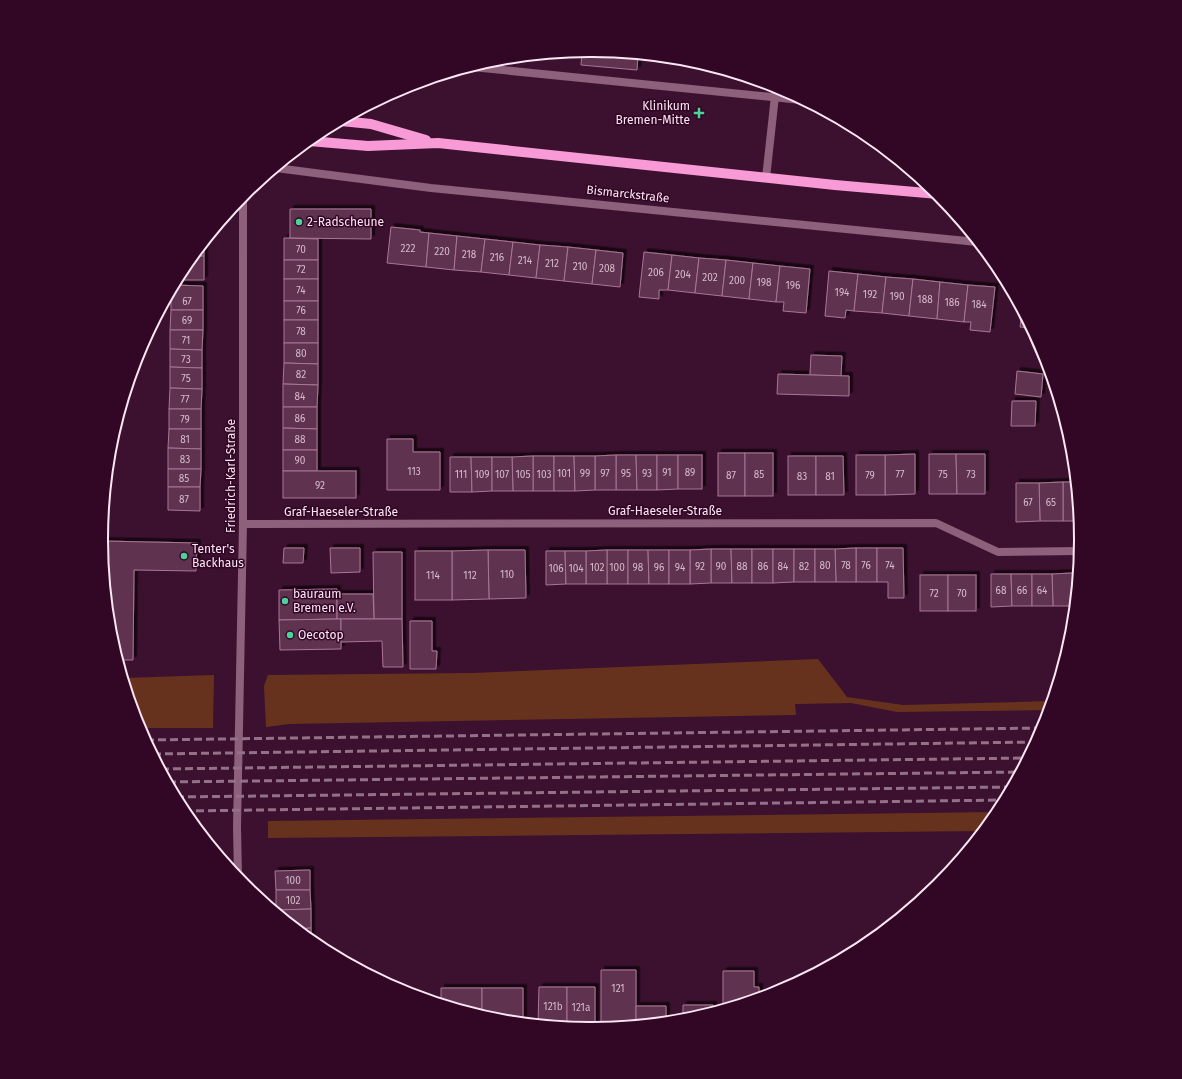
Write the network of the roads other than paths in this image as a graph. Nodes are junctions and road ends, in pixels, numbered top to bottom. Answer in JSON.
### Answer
{"nodes":[{"id":1,"x":489,"y":68,"type":"edge"},
{"id":2,"x":775,"y":94,"type":"edge"},
{"id":3,"x":775,"y":97,"type":"junction"},
{"id":4,"x":785,"y":98,"type":"edge"},
{"id":5,"x":350,"y":122,"type":"edge"},
{"id":6,"x":318,"y":142,"type":"edge"},
{"id":7,"x":438,"y":143,"type":"junction"},
{"id":8,"x":283,"y":169,"type":"edge"},
{"id":9,"x":766,"y":178,"type":"junction"},
{"id":10,"x":926,"y":193,"type":"edge"},
{"id":11,"x":243,"y":205,"type":"edge"},
{"id":12,"x":970,"y":241,"type":"edge"},
{"id":13,"x":243,"y":524,"type":"junction"},
{"id":14,"x":1073,"y":551,"type":"edge"},
{"id":15,"x":238,"y":868,"type":"edge"}],
"edges":[{"from":1,"to":3,"type":"street"},
{"from":2,"to":3,"type":"street"},
{"from":3,"to":4,"type":"street"},
{"from":3,"to":9,"type":"street"},
{"from":5,"to":7,"type":"main road"},
{"from":6,"to":7,"type":"main road"},
{"from":7,"to":9,"type":"main road"},
{"from":8,"to":12,"type":"street","name":"Bismarckstraße"},
{"from":9,"to":10,"type":"main road"},
{"from":11,"to":13,"type":"street","name":"Friedrich-Karl-Straße"},
{"from":13,"to":14,"type":"street","name":"Graf-Haeseler-Straße"},
{"from":13,"to":15,"type":"street","name":"Friedrich-Karl-Straße"}]}
